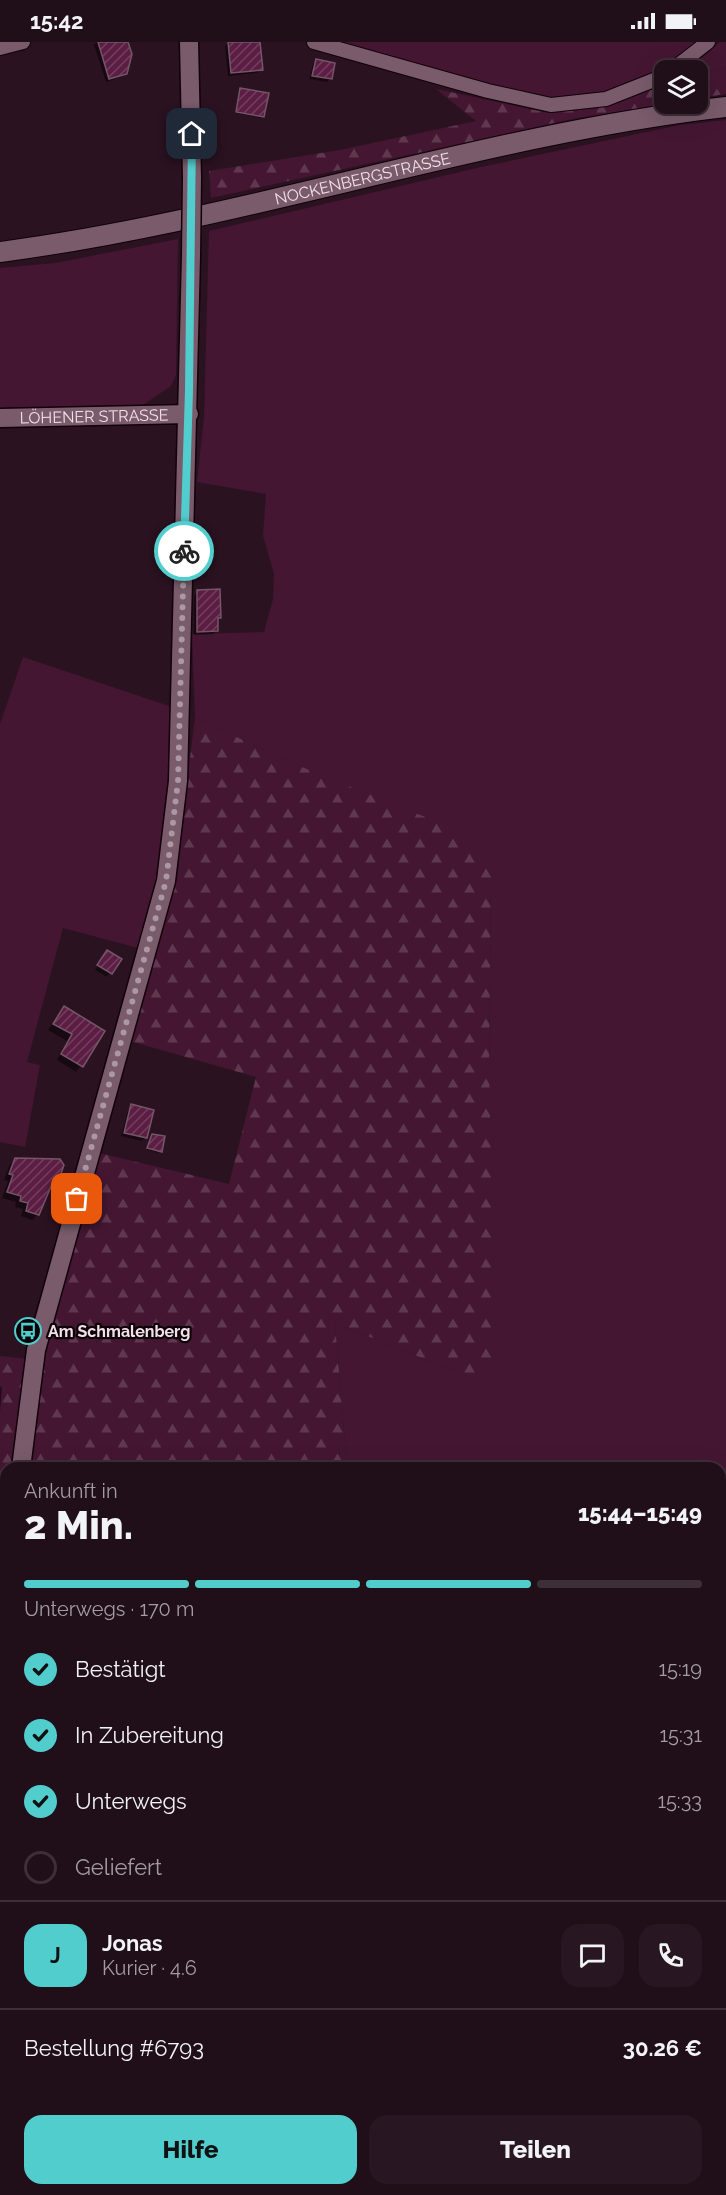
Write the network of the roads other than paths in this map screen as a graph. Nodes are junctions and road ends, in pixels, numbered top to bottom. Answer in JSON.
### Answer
{"nodes":[{"id":1,"x":23,"y":42,"type":"edge"},
{"id":2,"x":189,"y":42,"type":"edge"},
{"id":3,"x":314,"y":42,"type":"edge"},
{"id":4,"x":708,"y":42,"type":"edge"},
{"id":5,"x":0,"y":48,"type":"edge"},
{"id":6,"x":685,"y":60,"type":"edge"},
{"id":7,"x":654,"y":80,"type":"edge"},
{"id":8,"x":726,"y":107,"type":"edge"},
{"id":9,"x":0,"y":252,"type":"edge"},
{"id":10,"x":189,"y":414,"type":"junction"},
{"id":11,"x":0,"y":418,"type":"edge"},
{"id":12,"x":22,"y":1462,"type":"edge"}],
"edges":[{"from":1,"to":5,"type":"street"},
{"from":2,"to":10,"type":"street","name":"LÖHENER STRASSE","bridge":true},
{"from":3,"to":7,"type":"street"},
{"from":4,"to":6,"type":"street"},
{"from":8,"to":9,"type":"main road","name":"NOCKENBERGSTRASSE"},
{"from":10,"to":11,"type":"street","name":"LÖHENER STRASSE"},
{"from":10,"to":12,"type":"street","name":"LÖHENER STRASSE"}]}
